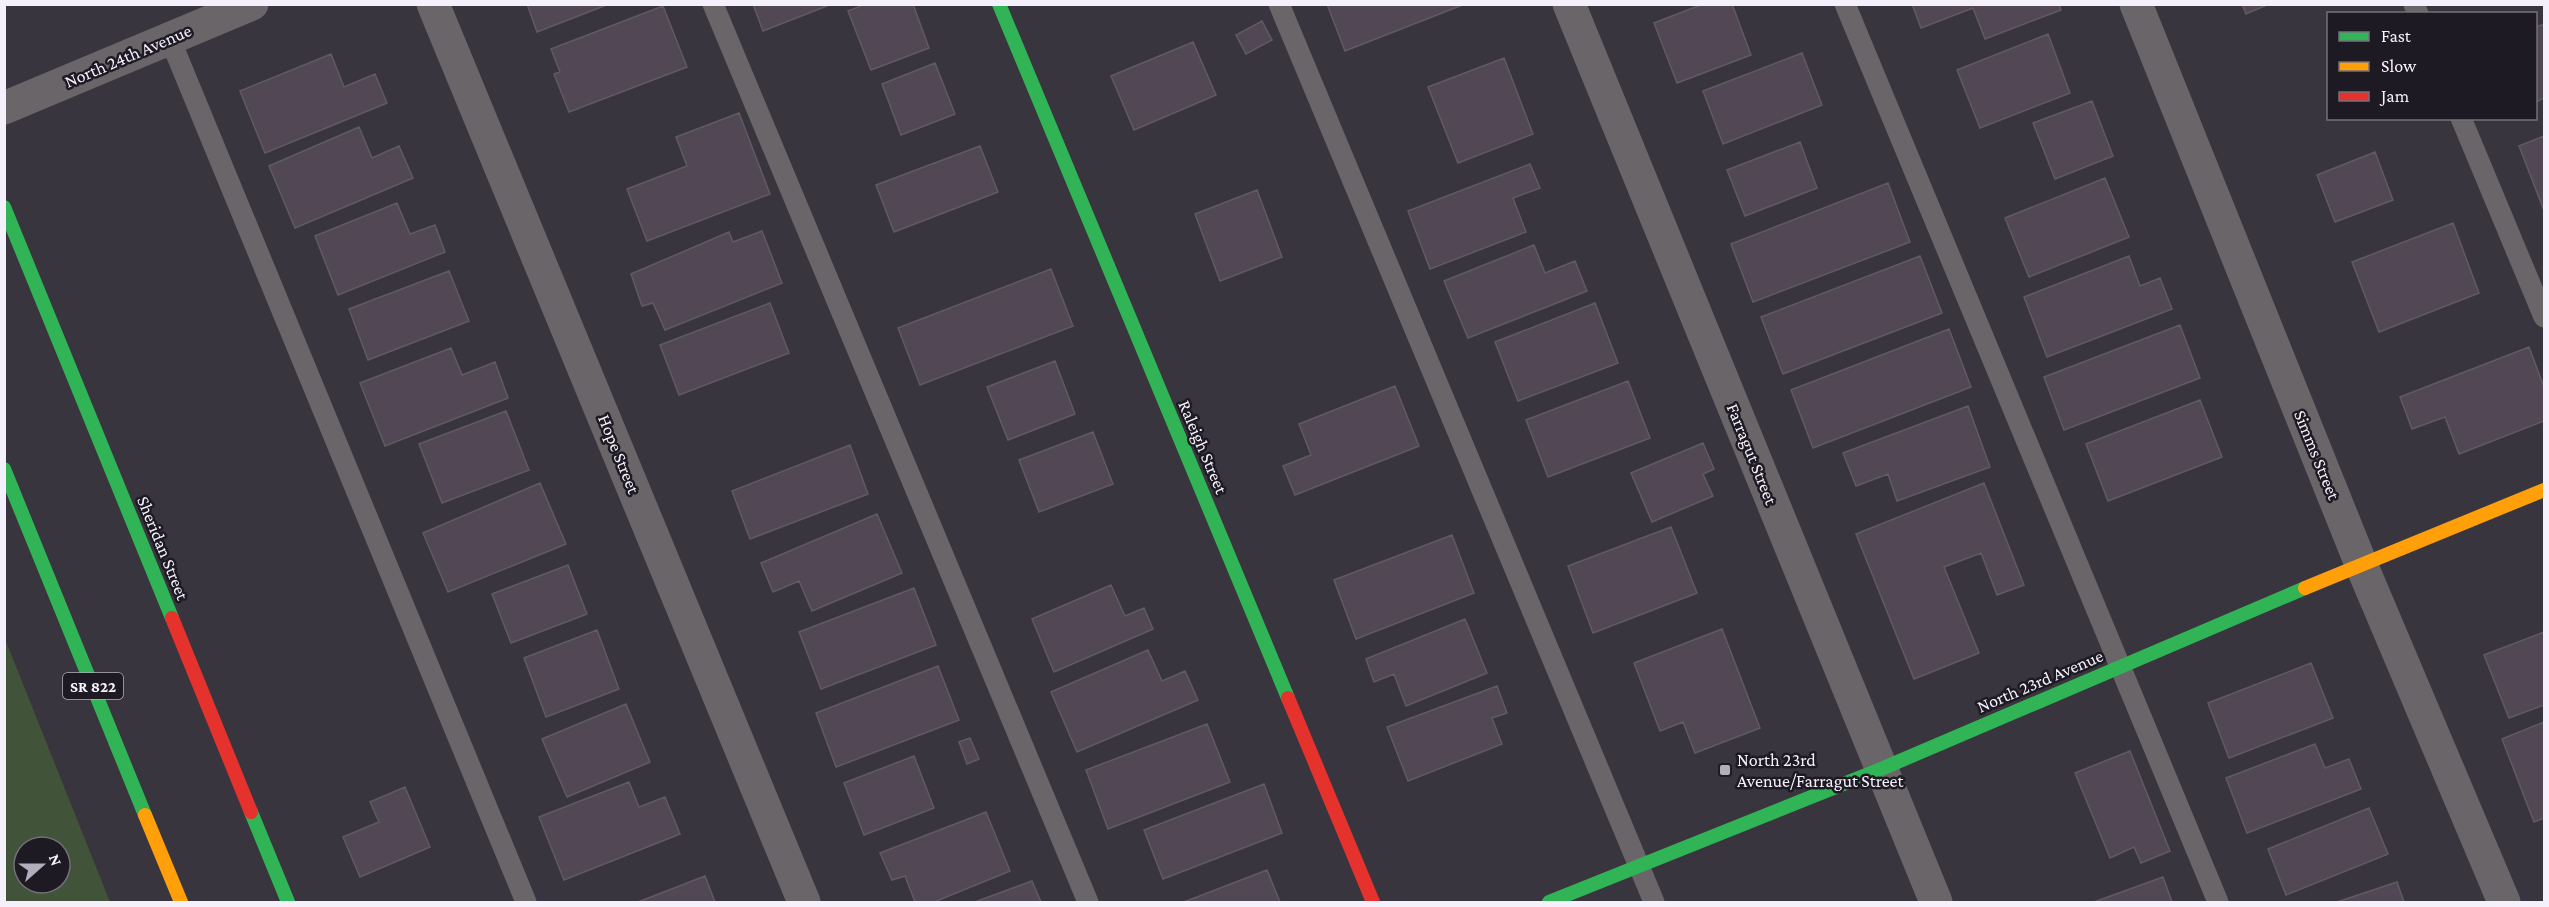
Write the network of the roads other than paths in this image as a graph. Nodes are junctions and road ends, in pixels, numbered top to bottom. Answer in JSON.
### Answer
{"nodes":[{"id":1,"x":252,"y":4,"type":"edge"},
{"id":2,"x":433,"y":4,"type":"edge"},
{"id":3,"x":713,"y":4,"type":"edge"},
{"id":4,"x":999,"y":4,"type":"edge"},
{"id":5,"x":1279,"y":4,"type":"edge"},
{"id":6,"x":1569,"y":4,"type":"edge"},
{"id":7,"x":1845,"y":4,"type":"edge"},
{"id":8,"x":2136,"y":4,"type":"edge"},
{"id":9,"x":170,"y":39,"type":"junction"},
{"id":10,"x":4,"y":108,"type":"edge"},
{"id":11,"x":2462,"y":120,"type":"edge"},
{"id":12,"x":4,"y":207,"type":"edge"},
{"id":13,"x":4,"y":242,"type":"edge"},
{"id":14,"x":26,"y":261,"type":"junction"},
{"id":15,"x":2544,"y":317,"type":"edge"},
{"id":16,"x":4,"y":469,"type":"edge"},
{"id":17,"x":2544,"y":490,"type":"edge"},
{"id":18,"x":2361,"y":564,"type":"junction"},
{"id":19,"x":2120,"y":666,"type":"junction"},
{"id":20,"x":1881,"y":769,"type":"junction"},
{"id":21,"x":1639,"y":866,"type":"junction"},
{"id":22,"x":181,"y":903,"type":"edge"},
{"id":23,"x":288,"y":903,"type":"edge"},
{"id":24,"x":526,"y":903,"type":"edge"},
{"id":25,"x":804,"y":903,"type":"edge"},
{"id":26,"x":1088,"y":903,"type":"edge"},
{"id":27,"x":1373,"y":903,"type":"edge"},
{"id":28,"x":1549,"y":903,"type":"edge"},
{"id":29,"x":1654,"y":903,"type":"edge"},
{"id":30,"x":1936,"y":903,"type":"edge"},
{"id":31,"x":2218,"y":903,"type":"edge"},
{"id":32,"x":2504,"y":903,"type":"edge"}],
"edges":[{"from":1,"to":9,"type":"street","name":"North 24th Avenue"},
{"from":2,"to":25,"type":"street","name":"Hope Street"},
{"from":3,"to":26,"type":"lane"},
{"from":4,"to":27,"type":"street","name":"Raleigh Street"},
{"from":5,"to":21,"type":"lane"},
{"from":6,"to":20,"type":"street","name":"Farragut Street"},
{"from":7,"to":19,"type":"lane"},
{"from":8,"to":18,"type":"street","name":"Simms Street"},
{"from":9,"to":10,"type":"street","name":"North 24th Avenue"},
{"from":9,"to":24,"type":"lane"},
{"from":11,"to":15,"type":"lane"},
{"from":12,"to":14,"type":"street","name":"Sheridan Street"},
{"from":13,"to":14,"type":"street"},
{"from":14,"to":23,"type":"street","name":"Sheridan Street"},
{"from":16,"to":22,"type":"street","number":"SR 822"},
{"from":17,"to":18,"type":"street","name":"North 23rd Avenue"},
{"from":18,"to":19,"type":"street","name":"North 23rd Avenue"},
{"from":18,"to":32,"type":"street","name":"Simms Street"},
{"from":19,"to":20,"type":"street","name":"North 23rd Avenue"},
{"from":19,"to":31,"type":"lane"},
{"from":20,"to":21,"type":"street","name":"North 23rd Avenue"},
{"from":20,"to":30,"type":"street","name":"Farragut Street"},
{"from":21,"to":28,"type":"street","name":"North 23rd Avenue"},
{"from":21,"to":29,"type":"lane"}]}
